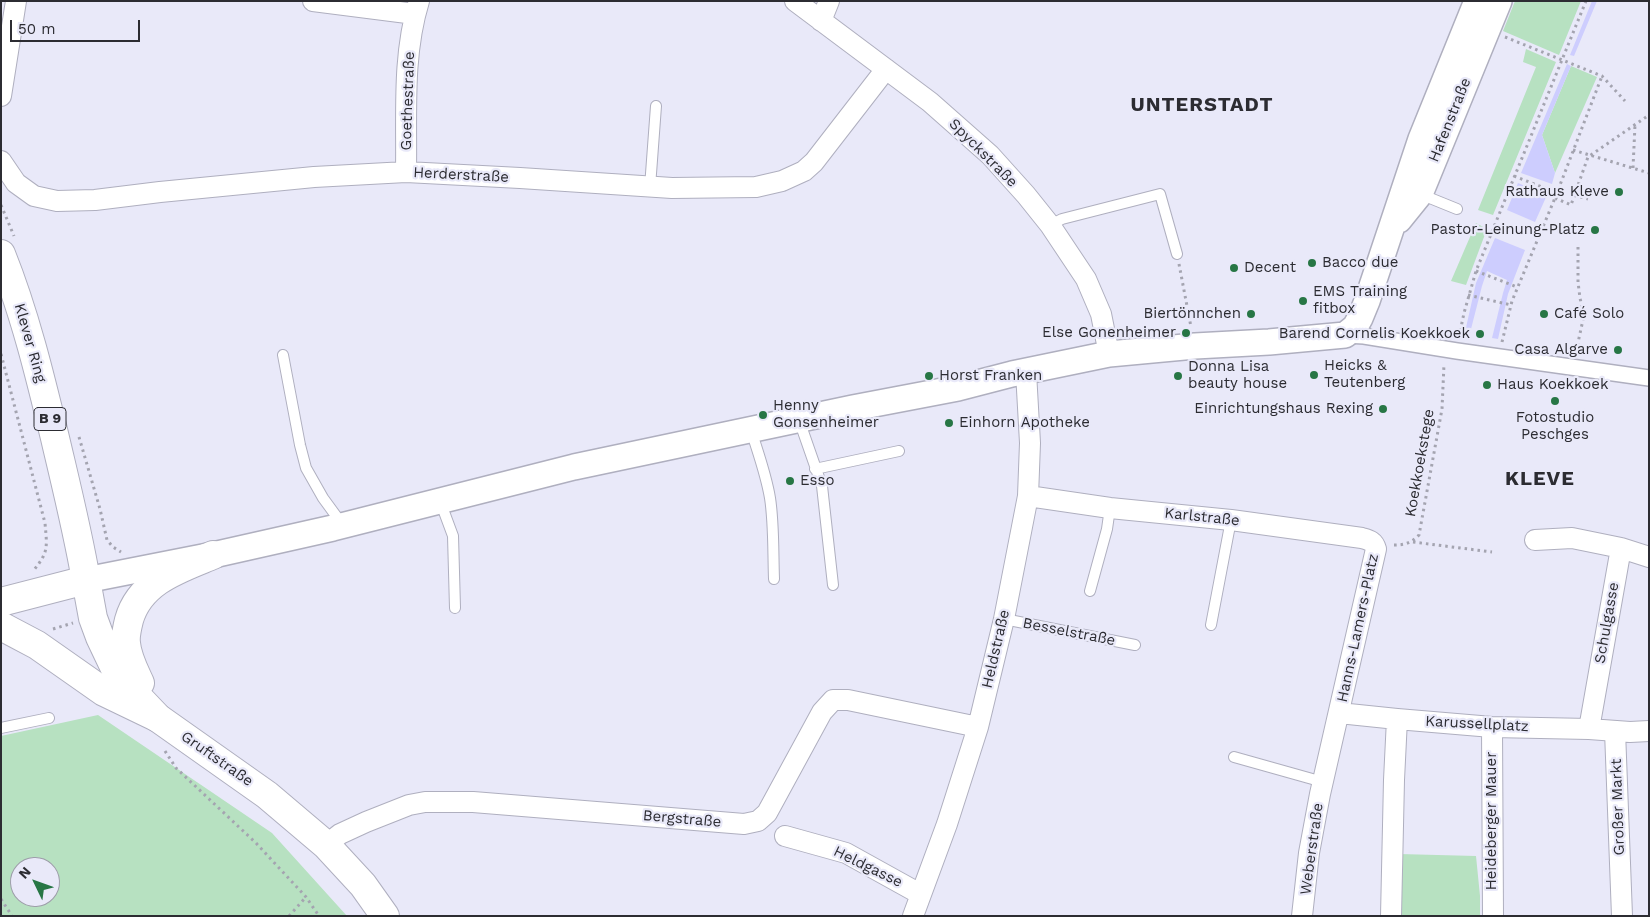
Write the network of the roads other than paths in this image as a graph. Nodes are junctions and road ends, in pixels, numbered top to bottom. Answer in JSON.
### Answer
{"nodes":[{"id":1,"x":16,"y":1,"type":"edge"},
{"id":2,"x":313,"y":1,"type":"edge"},
{"id":3,"x":829,"y":1,"type":"edge"},
{"id":4,"x":1477,"y":1,"type":"edge"},
{"id":5,"x":1499,"y":1,"type":"edge"},
{"id":6,"x":800,"y":3,"type":"edge"},
{"id":7,"x":417,"y":8,"type":"edge"},
{"id":8,"x":821,"y":21,"type":"junction"},
{"id":9,"x":1479,"y":32,"type":"junction"},
{"id":10,"x":886,"y":70,"type":"junction"},
{"id":11,"x":1,"y":96,"type":"edge"},
{"id":12,"x":656,"y":106,"type":"dead end"},
{"id":13,"x":1,"y":162,"type":"edge"},
{"id":14,"x":406,"y":172,"type":"junction"},
{"id":15,"x":1414,"y":184,"type":"junction"},
{"id":16,"x":650,"y":187,"type":"junction"},
{"id":17,"x":1457,"y":209,"type":"dead end"},
{"id":18,"x":1050,"y":225,"type":"junction"},
{"id":19,"x":1,"y":254,"type":"edge"},
{"id":20,"x":1177,"y":254,"type":"road end"},
{"id":21,"x":1345,"y":335,"type":"junction"},
{"id":22,"x":284,"y":354,"type":"dead end"},
{"id":23,"x":1109,"y":354,"type":"junction"},
{"id":24,"x":1026,"y":372,"type":"junction"},
{"id":25,"x":1649,"y":378,"type":"edge"},
{"id":26,"x":799,"y":419,"type":"junction"},
{"id":27,"x":750,"y":430,"type":"junction"},
{"id":28,"x":899,"y":451,"type":"dead end"},
{"id":29,"x":815,"y":468,"type":"junction"},
{"id":30,"x":1028,"y":496,"type":"junction"},
{"id":31,"x":440,"y":501,"type":"junction"},
{"id":32,"x":1110,"y":508,"type":"junction"},
{"id":33,"x":1231,"y":520,"type":"junction"},
{"id":34,"x":343,"y":525,"type":"junction"},
{"id":35,"x":1535,"y":540,"type":"dead end"},
{"id":36,"x":1375,"y":544,"type":"joint"},
{"id":37,"x":1620,"y":548,"type":"junction"},
{"id":38,"x":213,"y":555,"type":"junction"},
{"id":39,"x":1649,"y":557,"type":"edge"},
{"id":40,"x":774,"y":579,"type":"dead end"},
{"id":41,"x":86,"y":580,"type":"junction"},
{"id":42,"x":833,"y":585,"type":"dead end"},
{"id":43,"x":1090,"y":591,"type":"dead end"},
{"id":44,"x":1,"y":602,"type":"edge"},
{"id":45,"x":454,"y":608,"type":"dead end"},
{"id":46,"x":1004,"y":618,"type":"junction"},
{"id":47,"x":1211,"y":624,"type":"dead end"},
{"id":48,"x":1,"y":626,"type":"edge"},
{"id":49,"x":1135,"y":645,"type":"dead end"},
{"id":50,"x":1339,"y":713,"type":"junction"},
{"id":51,"x":154,"y":714,"type":"junction"},
{"id":52,"x":50,"y":718,"type":"dead end"},
{"id":53,"x":1397,"y":719,"type":"junction"},
{"id":54,"x":978,"y":727,"type":"junction"},
{"id":55,"x":1492,"y":727,"type":"junction"},
{"id":56,"x":1,"y":728,"type":"edge"},
{"id":57,"x":1589,"y":729,"type":"junction"},
{"id":58,"x":1616,"y":731,"type":"junction"},
{"id":59,"x":1649,"y":731,"type":"edge"},
{"id":60,"x":1234,"y":757,"type":"dead end"},
{"id":61,"x":1322,"y":782,"type":"junction"},
{"id":62,"x":785,"y":836,"type":"dead end"},
{"id":63,"x":326,"y":845,"type":"junction"},
{"id":64,"x":920,"y":894,"type":"junction"},
{"id":65,"x":385,"y":916,"type":"edge"},
{"id":66,"x":913,"y":916,"type":"edge"},
{"id":67,"x":1302,"y":916,"type":"edge"},
{"id":68,"x":1392,"y":916,"type":"edge"},
{"id":69,"x":1493,"y":916,"type":"edge"},
{"id":70,"x":1622,"y":916,"type":"edge"}],
"edges":[{"from":1,"to":11,"type":"street"},
{"from":2,"to":7,"type":"street"},
{"from":3,"to":8,"type":"street"},
{"from":4,"to":9,"type":"street"},
{"from":5,"to":9,"type":"street","name":"Hafenstraße"},
{"from":6,"to":8,"type":"street","name":"Spyckstraße"},
{"from":7,"to":14,"type":"street","name":"Goethestraße"},
{"from":8,"to":10,"type":"street","name":"Spyckstraße"},
{"from":9,"to":15,"type":"street","name":"Hafenstraße"},
{"from":10,"to":16,"type":"street","name":"Herderstraße"},
{"from":10,"to":18,"type":"street","name":"Spyckstraße"},
{"from":12,"to":16,"type":"lane"},
{"from":13,"to":14,"type":"street","name":"Herderstraße"},
{"from":14,"to":16,"type":"street","name":"Herderstraße"},
{"from":15,"to":17,"type":"lane"},
{"from":15,"to":21,"type":"street","name":"Hafenstraße"},
{"from":18,"to":20,"type":"lane"},
{"from":18,"to":23,"type":"street","name":"Spyckstraße"},
{"from":19,"to":41,"type":"main road","name":"Klever Ring","number":"B 9"},
{"from":21,"to":23,"type":"street"},
{"from":21,"to":25,"type":"street"},
{"from":22,"to":34,"type":"lane"},
{"from":23,"to":24,"type":"street"},
{"from":24,"to":26,"type":"street"},
{"from":24,"to":30,"type":"street","name":"Heldstraße"},
{"from":26,"to":27,"type":"street"},
{"from":26,"to":29,"type":"lane"},
{"from":27,"to":31,"type":"street"},
{"from":27,"to":40,"type":"lane"},
{"from":28,"to":29,"type":"lane"},
{"from":29,"to":42,"type":"lane"},
{"from":30,"to":32,"type":"street","name":"Karlstraße"},
{"from":30,"to":46,"type":"street","name":"Heldstraße"},
{"from":31,"to":34,"type":"street"},
{"from":31,"to":45,"type":"lane"},
{"from":32,"to":33,"type":"street","name":"Karlstraße"},
{"from":32,"to":43,"type":"lane"},
{"from":33,"to":36,"type":"street","name":"Karlstraße"},
{"from":33,"to":47,"type":"lane"},
{"from":34,"to":38,"type":"street"},
{"from":35,"to":37,"type":"street"},
{"from":36,"to":50,"type":"street","name":"Hanns-Lamers-Platz"},
{"from":37,"to":39,"type":"street"},
{"from":37,"to":57,"type":"street","name":"Schulgasse"},
{"from":38,"to":41,"type":"street"},
{"from":38,"to":51,"type":"main road"},
{"from":41,"to":44,"type":"main road"},
{"from":41,"to":51,"type":"main road","name":"Gruftstraße"},
{"from":46,"to":49,"type":"lane","name":"Besselstraße"},
{"from":46,"to":54,"type":"street","name":"Heldstraße"},
{"from":48,"to":51,"type":"main road"},
{"from":50,"to":53,"type":"street","name":"Karussellplatz"},
{"from":50,"to":61,"type":"street","name":"Weberstraße"},
{"from":51,"to":63,"type":"main road","name":"Gruftstraße"},
{"from":52,"to":56,"type":"lane"},
{"from":53,"to":55,"type":"street","name":"Karussellplatz"},
{"from":53,"to":68,"type":"street"},
{"from":54,"to":63,"type":"street","name":"Bergstraße"},
{"from":54,"to":64,"type":"street","name":"Heldstraße"},
{"from":55,"to":57,"type":"street","name":"Karussellplatz"},
{"from":55,"to":69,"type":"street","name":"Heideberger Mauer"},
{"from":57,"to":58,"type":"street","name":"Karussellplatz"},
{"from":58,"to":59,"type":"street"},
{"from":58,"to":70,"type":"street","name":"Großer Markt"},
{"from":60,"to":61,"type":"lane","name":"Weberstraße"},
{"from":61,"to":67,"type":"street","name":"Weberstraße"},
{"from":62,"to":64,"type":"street","name":"Heldgasse"},
{"from":63,"to":65,"type":"main road","name":"Gruftstraße"},
{"from":64,"to":66,"type":"street","name":"Heldstraße"}]}
